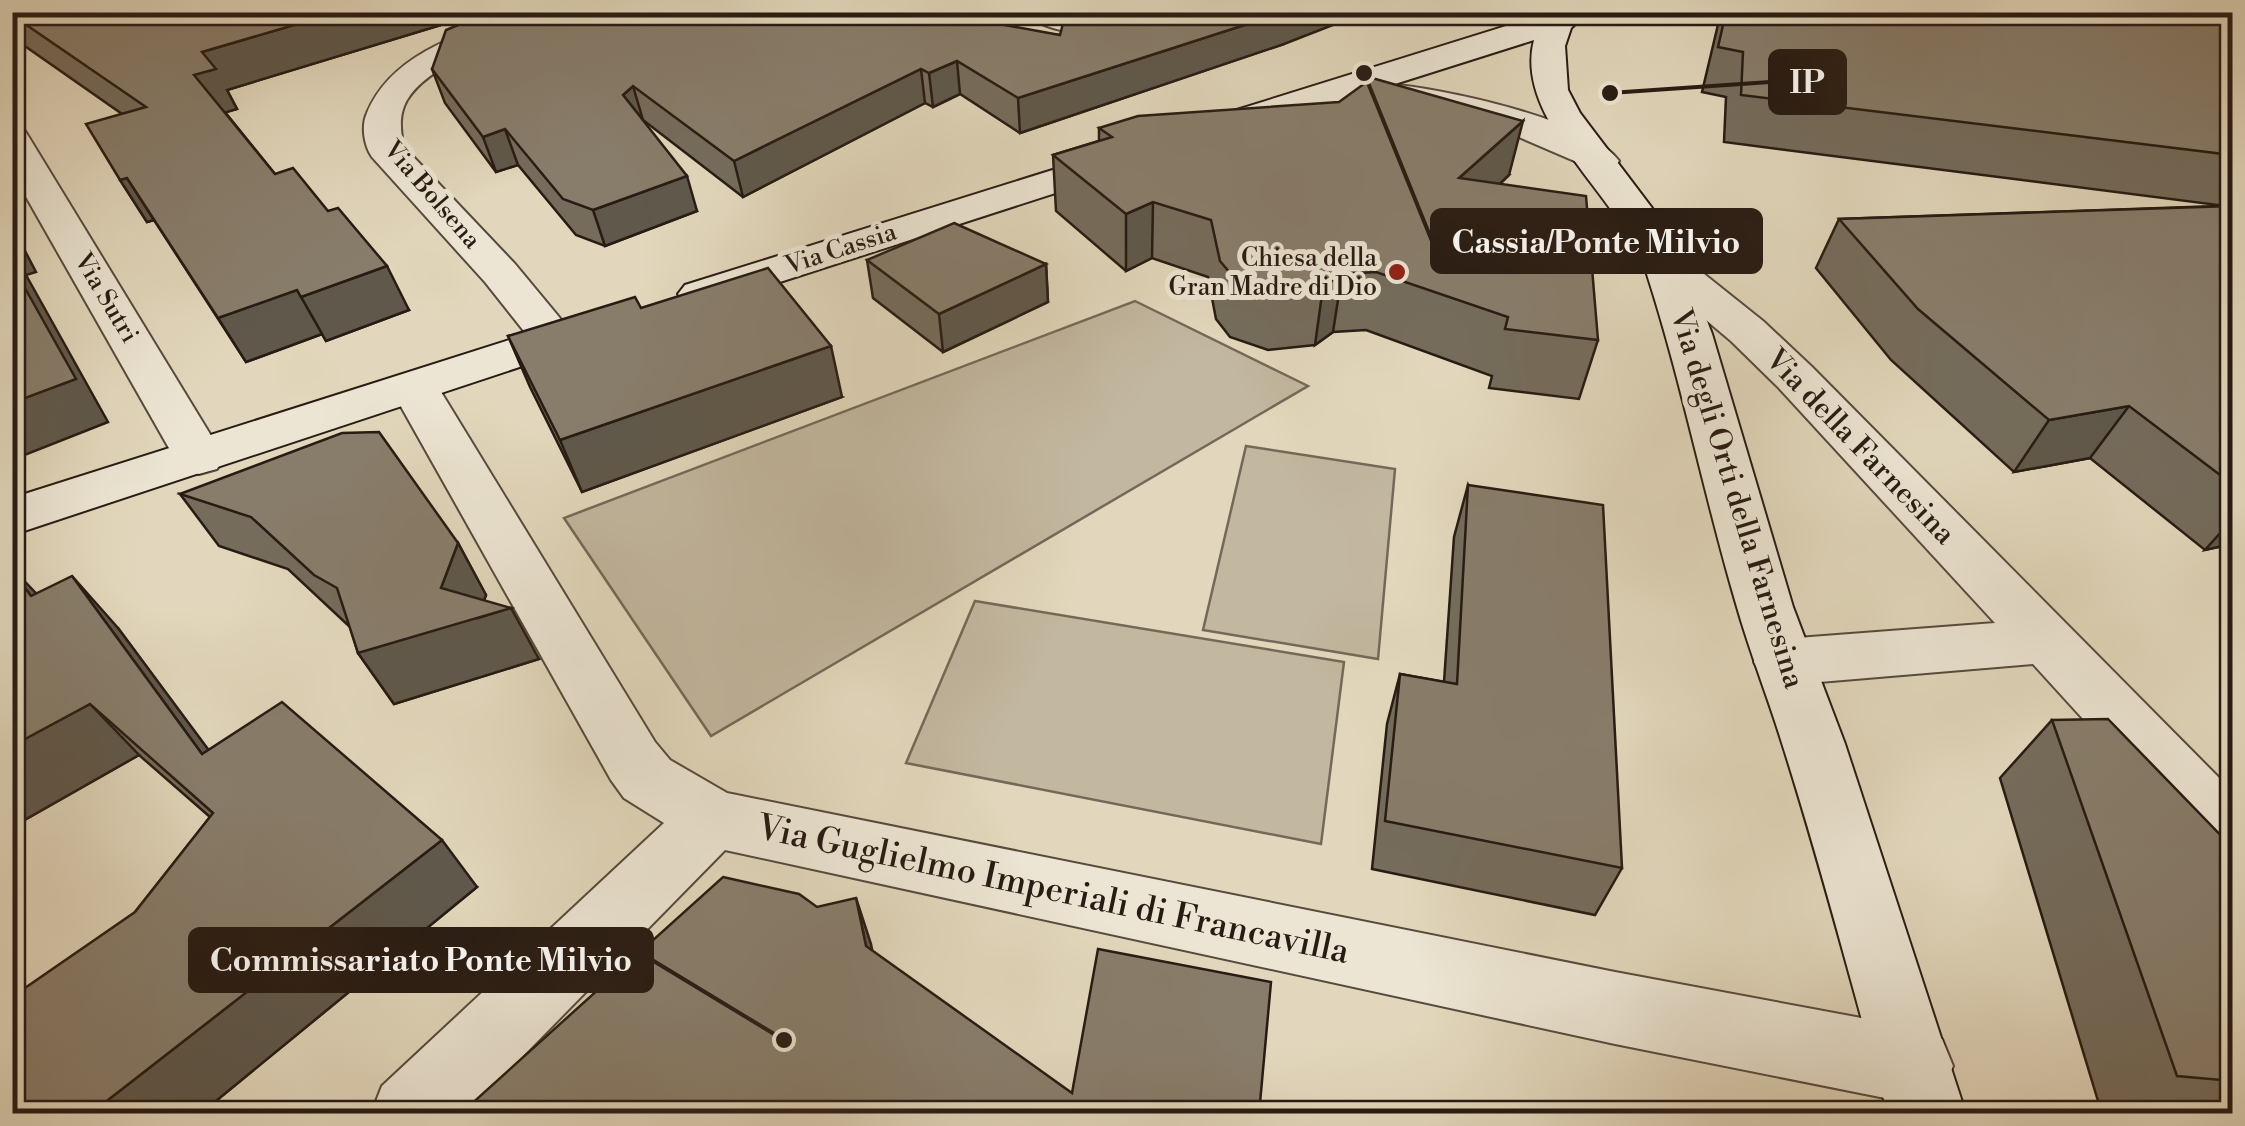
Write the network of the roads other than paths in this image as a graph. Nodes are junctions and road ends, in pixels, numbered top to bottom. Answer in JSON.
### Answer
{"nodes":[{"id":1,"x":558,"y":12,"type":"edge"},
{"id":2,"x":1041,"y":12,"type":"edge"},
{"id":3,"x":1561,"y":16,"type":"edge"},
{"id":4,"x":1072,"y":23,"type":"edge"},
{"id":5,"x":1336,"y":94,"type":"junction"},
{"id":6,"x":12,"y":139,"type":"edge"},
{"id":7,"x":1600,"y":161,"type":"junction"},
{"id":8,"x":1664,"y":263,"type":"junction"},
{"id":9,"x":555,"y":340,"type":"junction"},
{"id":10,"x":414,"y":387,"type":"junction"},
{"id":11,"x":198,"y":456,"type":"junction"},
{"id":12,"x":12,"y":518,"type":"edge"},
{"id":13,"x":2045,"y":641,"type":"junction"},
{"id":14,"x":1784,"y":662,"type":"junction"},
{"id":15,"x":713,"y":819,"type":"junction"},
{"id":16,"x":2232,"y":835,"type":"edge"},
{"id":17,"x":1921,"y":1090,"type":"edge"},
{"id":18,"x":410,"y":1114,"type":"edge"}],
"edges":[{"from":1,"to":9,"type":"street","name":"Via Bolsena"},
{"from":2,"to":4,"type":"street"},
{"from":3,"to":5,"type":"street","name":"Via Cassia"},
{"from":3,"to":7,"type":"street","name":"Via degli Orti della Farnesina"},
{"from":5,"to":7,"type":"street"},
{"from":5,"to":9,"type":"street","name":"Via Cassia"},
{"from":6,"to":11,"type":"street","name":"Via Sutri"},
{"from":7,"to":8,"type":"street","name":"Via degli Orti della Farnesina"},
{"from":8,"to":13,"type":"street","name":"Via della Farnesina"},
{"from":8,"to":14,"type":"street","name":"Via degli Orti della Farnesina"},
{"from":9,"to":10,"type":"street","name":"Via Cassia"},
{"from":10,"to":11,"type":"street","name":"Via Cassia"},
{"from":10,"to":15,"type":"street","name":"Via Guglielmo Imperiali di Francavilla"},
{"from":11,"to":12,"type":"street","name":"Via Cassia"},
{"from":13,"to":14,"type":"street"},
{"from":13,"to":16,"type":"street","name":"Via della Farnesina"},
{"from":14,"to":17,"type":"street","name":"Via degli Orti della Farnesina"},
{"from":15,"to":17,"type":"street","name":"Via Guglielmo Imperiali di Francavilla"},
{"from":15,"to":18,"type":"street"}]}
